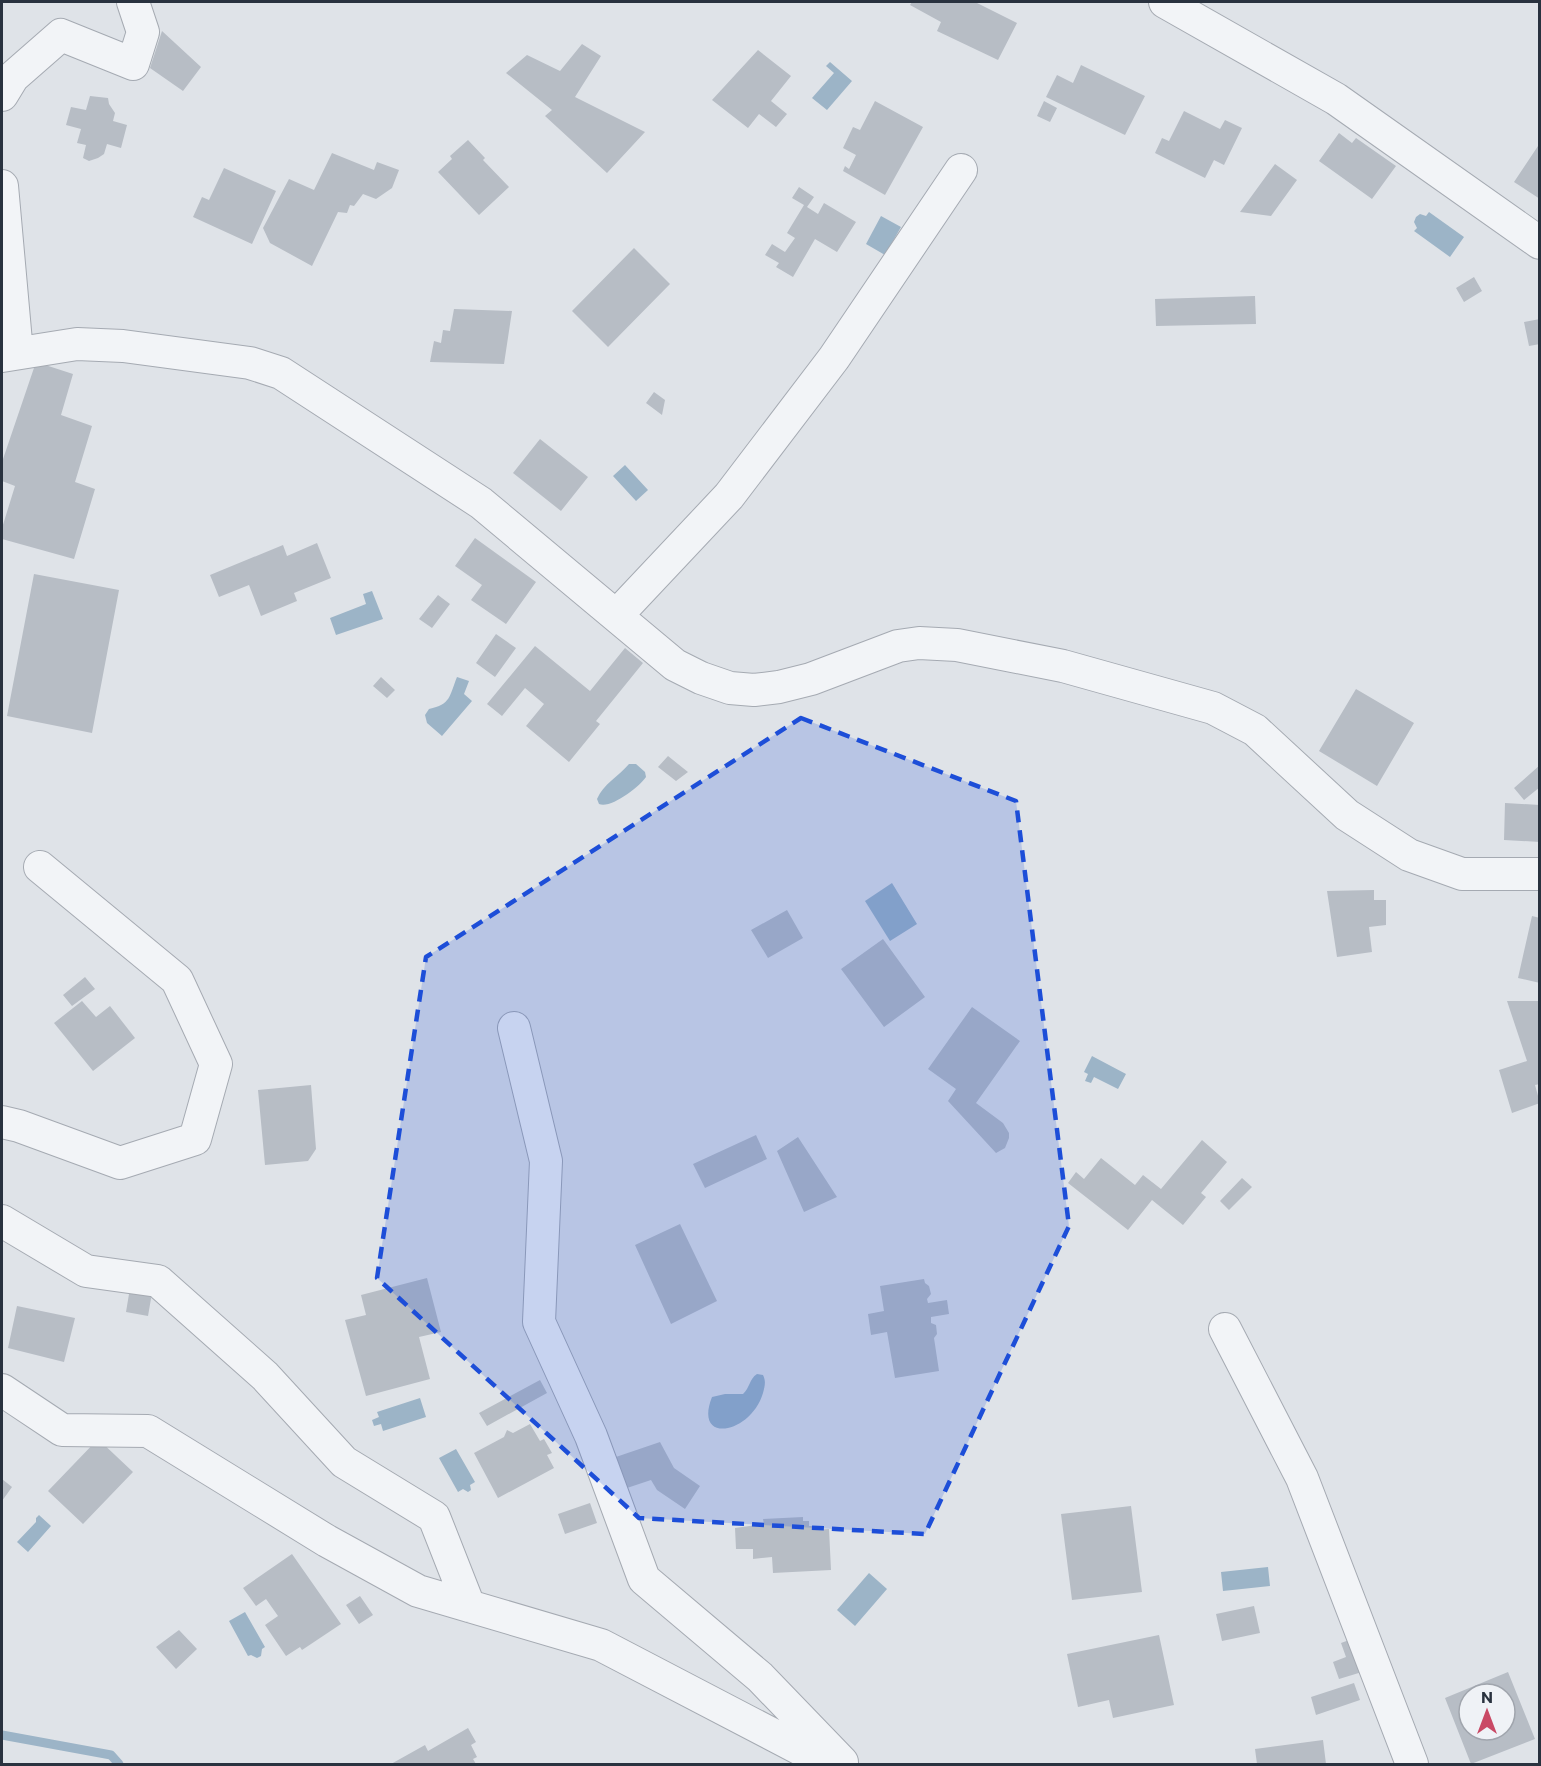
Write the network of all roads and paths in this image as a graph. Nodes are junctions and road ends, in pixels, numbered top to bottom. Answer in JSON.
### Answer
{"nodes":[{"id":1,"x":133,"y":2,"type":"edge"},
{"id":2,"x":1165,"y":2,"type":"edge"},
{"id":3,"x":2,"y":95,"type":"edge"},
{"id":4,"x":961,"y":170,"type":"dead end"},
{"id":5,"x":2,"y":186,"type":"edge"},
{"id":6,"x":1539,"y":243,"type":"edge"},
{"id":7,"x":9,"y":355,"type":"edge"},
{"id":8,"x":617,"y":615,"type":"junction"},
{"id":9,"x":40,"y":867,"type":"dead end"},
{"id":10,"x":1539,"y":874,"type":"edge"},
{"id":11,"x":514,"y":1028,"type":"dead end"},
{"id":12,"x":2,"y":1122,"type":"edge"},
{"id":13,"x":2,"y":1221,"type":"edge"},
{"id":14,"x":1225,"y":1329,"type":"dead end"},
{"id":15,"x":2,"y":1390,"type":"edge"},
{"id":16,"x":469,"y":1606,"type":"junction"},
{"id":17,"x":830,"y":1764,"type":"edge"},
{"id":18,"x":845,"y":1764,"type":"edge"},
{"id":19,"x":1412,"y":1764,"type":"edge"}],
"edges":[{"from":1,"to":3,"type":"street"},
{"from":2,"to":6,"type":"street"},
{"from":4,"to":8,"type":"street"},
{"from":5,"to":7,"type":"street"},
{"from":7,"to":8,"type":"street"},
{"from":8,"to":10,"type":"street"},
{"from":9,"to":12,"type":"street"},
{"from":11,"to":18,"type":"street"},
{"from":13,"to":16,"type":"street"},
{"from":14,"to":19,"type":"street"},
{"from":15,"to":16,"type":"street"},
{"from":16,"to":17,"type":"street"}]}
